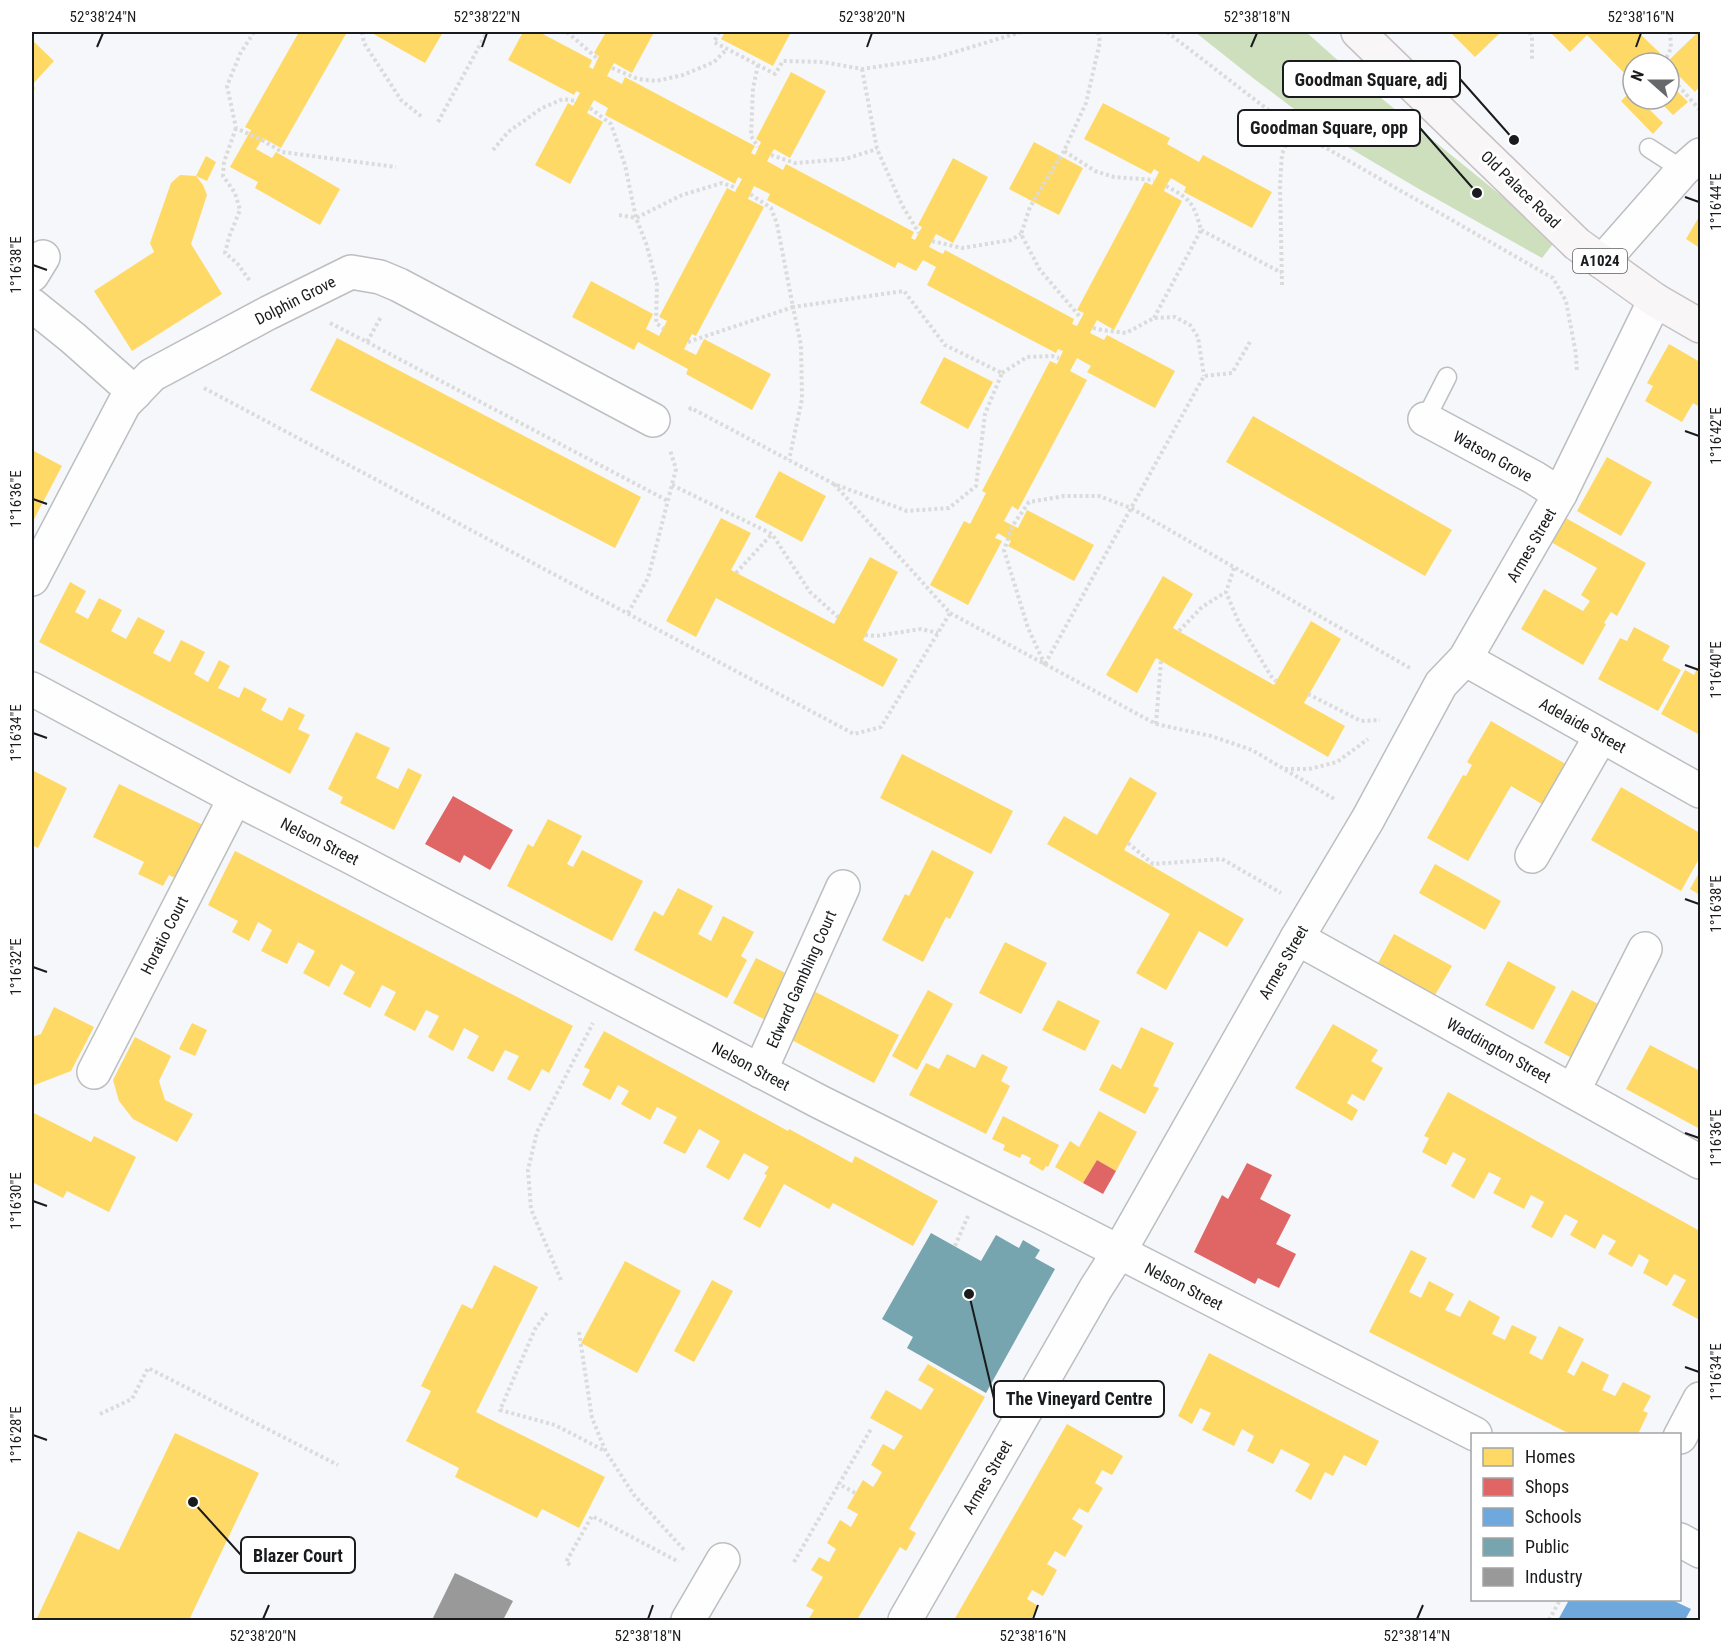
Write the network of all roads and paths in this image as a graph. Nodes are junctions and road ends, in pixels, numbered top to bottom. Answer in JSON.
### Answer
{"nodes":[{"id":1,"x":254,"y":32,"type":"edge"},
{"id":2,"x":362,"y":32,"type":"edge"},
{"id":3,"x":487,"y":32,"type":"edge"},
{"id":4,"x":567,"y":32,"type":"edge"},
{"id":5,"x":719,"y":32,"type":"edge"},
{"id":6,"x":1021,"y":32,"type":"edge"},
{"id":7,"x":1098,"y":32,"type":"edge"},
{"id":8,"x":1167,"y":32,"type":"edge"},
{"id":9,"x":1358,"y":32,"type":"edge"},
{"id":10,"x":1530,"y":32,"type":"edge"},
{"id":11,"x":1670,"y":32,"type":"edge"},
{"id":12,"x":727,"y":49,"type":"junction"},
{"id":13,"x":1670,"y":51,"type":"edge"},
{"id":14,"x":598,"y":59,"type":"dead end"},
{"id":15,"x":1532,"y":59,"type":"dead end"},
{"id":16,"x":758,"y":65,"type":"junction"},
{"id":17,"x":612,"y":68,"type":"dead end"},
{"id":18,"x":862,"y":69,"type":"junction"},
{"id":19,"x":1681,"y":89,"type":"edge"},
{"id":20,"x":576,"y":101,"type":"dead end"},
{"id":21,"x":590,"y":108,"type":"dead end"},
{"id":22,"x":1701,"y":110,"type":"edge"},
{"id":23,"x":422,"y":117,"type":"dead end"},
{"id":24,"x":438,"y":122,"type":"dead end"},
{"id":25,"x":236,"y":128,"type":"junction"},
{"id":26,"x":1293,"y":129,"type":"junction"},
{"id":27,"x":758,"y":147,"type":"dead end"},
{"id":28,"x":1648,"y":148,"type":"dead end"},
{"id":29,"x":877,"y":149,"type":"junction"},
{"id":30,"x":493,"y":150,"type":"dead end"},
{"id":31,"x":1064,"y":151,"type":"junction"},
{"id":32,"x":771,"y":155,"type":"dead end"},
{"id":33,"x":1692,"y":162,"type":"edge"},
{"id":34,"x":396,"y":167,"type":"dead end"},
{"id":35,"x":1154,"y":180,"type":"dead end"},
{"id":36,"x":1166,"y":186,"type":"dead end"},
{"id":37,"x":737,"y":188,"type":"dead end"},
{"id":38,"x":750,"y":194,"type":"dead end"},
{"id":39,"x":619,"y":215,"type":"dead end"},
{"id":40,"x":636,"y":218,"type":"junction"},
{"id":41,"x":1201,"y":230,"type":"junction"},
{"id":42,"x":919,"y":233,"type":"dead end"},
{"id":43,"x":1021,"y":234,"type":"junction"},
{"id":44,"x":932,"y":241,"type":"dead end"},
{"id":45,"x":1602,"y":262,"type":"junction"},
{"id":46,"x":1282,"y":273,"type":"junction"},
{"id":47,"x":1553,"y":278,"type":"dead end"},
{"id":48,"x":399,"y":285,"type":"junction"},
{"id":49,"x":1282,"y":285,"type":"dead end"},
{"id":50,"x":306,"y":294,"type":"junction"},
{"id":51,"x":1655,"y":300,"type":"junction"},
{"id":52,"x":32,"y":305,"type":"edge"},
{"id":53,"x":792,"y":307,"type":"junction"},
{"id":54,"x":268,"y":313,"type":"junction"},
{"id":55,"x":1081,"y":318,"type":"dead end"},
{"id":56,"x":1154,"y":318,"type":"junction"},
{"id":57,"x":1701,"y":326,"type":"edge"},
{"id":58,"x":1093,"y":328,"type":"dead end"},
{"id":59,"x":664,"y":329,"type":"dead end"},
{"id":60,"x":1251,"y":340,"type":"dead end"},
{"id":61,"x":367,"y":342,"type":"junction"},
{"id":62,"x":688,"y":342,"type":"dead end"},
{"id":63,"x":1059,"y":358,"type":"dead end"},
{"id":64,"x":165,"y":368,"type":"junction"},
{"id":65,"x":1002,"y":373,"type":"junction"},
{"id":66,"x":1203,"y":376,"type":"junction"},
{"id":67,"x":1447,"y":376,"type":"dead end"},
{"id":68,"x":135,"y":393,"type":"junction"},
{"id":69,"x":1422,"y":426,"type":"joint"},
{"id":70,"x":659,"y":427,"type":"junction"},
{"id":71,"x":789,"y":460,"type":"junction"},
{"id":72,"x":834,"y":484,"type":"junction"},
{"id":73,"x":672,"y":485,"type":"junction"},
{"id":74,"x":1560,"y":494,"type":"junction"},
{"id":75,"x":668,"y":501,"type":"junction"},
{"id":76,"x":1131,"y":508,"type":"junction"},
{"id":77,"x":772,"y":534,"type":"junction"},
{"id":78,"x":1234,"y":568,"type":"junction"},
{"id":79,"x":736,"y":573,"type":"dead end"},
{"id":80,"x":32,"y":579,"type":"edge"},
{"id":81,"x":1226,"y":592,"type":"junction"},
{"id":82,"x":628,"y":613,"type":"junction"},
{"id":83,"x":950,"y":613,"type":"junction"},
{"id":84,"x":838,"y":617,"type":"dead end"},
{"id":85,"x":1179,"y":631,"type":"dead end"},
{"id":86,"x":938,"y":633,"type":"junction"},
{"id":87,"x":865,"y":635,"type":"dead end"},
{"id":88,"x":1465,"y":659,"type":"junction"},
{"id":89,"x":1161,"y":661,"type":"dead end"},
{"id":90,"x":1045,"y":664,"type":"junction"},
{"id":91,"x":1276,"y":681,"type":"dead end"},
{"id":92,"x":1441,"y":684,"type":"junction"},
{"id":93,"x":32,"y":689,"type":"edge"},
{"id":94,"x":1308,"y":694,"type":"dead end"},
{"id":95,"x":1388,"y":719,"type":"dead end"},
{"id":96,"x":1156,"y":724,"type":"junction"},
{"id":97,"x":1372,"y":736,"type":"dead end"},
{"id":98,"x":1601,"y":736,"type":"junction"},
{"id":99,"x":1284,"y":768,"type":"junction"},
{"id":100,"x":1701,"y":791,"type":"edge"},
{"id":101,"x":235,"y":798,"type":"junction"},
{"id":102,"x":1368,"y":819,"type":"junction"},
{"id":103,"x":1128,"y":843,"type":"dead end"},
{"id":104,"x":1532,"y":856,"type":"dead end"},
{"id":105,"x":843,"y":887,"type":"dead end"},
{"id":106,"x":1305,"y":924,"type":"junction"},
{"id":107,"x":1645,"y":949,"type":"dead end"},
{"id":108,"x":609,"y":992,"type":"junction"},
{"id":109,"x":760,"y":1071,"type":"junction"},
{"id":110,"x":94,"y":1072,"type":"dead end"},
{"id":111,"x":1572,"y":1091,"type":"junction"},
{"id":112,"x":1701,"y":1162,"type":"edge"},
{"id":113,"x":1119,"y":1252,"type":"junction"},
{"id":114,"x":561,"y":1280,"type":"dead end"},
{"id":115,"x":548,"y":1313,"type":"dead end"},
{"id":116,"x":579,"y":1332,"type":"dead end"},
{"id":117,"x":1701,"y":1399,"type":"edge"},
{"id":118,"x":100,"y":1414,"type":"dead end"},
{"id":119,"x":871,"y":1429,"type":"dead end"},
{"id":120,"x":1473,"y":1433,"type":"edge"},
{"id":121,"x":1681,"y":1435,"type":"edge"},
{"id":122,"x":606,"y":1452,"type":"junction"},
{"id":123,"x":338,"y":1465,"type":"dead end"},
{"id":124,"x":839,"y":1484,"type":"junction"},
{"id":125,"x":855,"y":1493,"type":"dead end"},
{"id":126,"x":1681,"y":1541,"type":"edge"},
{"id":127,"x":1701,"y":1551,"type":"edge"},
{"id":128,"x":794,"y":1562,"type":"dead end"},
{"id":129,"x":570,"y":1565,"type":"dead end"},
{"id":130,"x":708,"y":1565,"type":"junction"},
{"id":131,"x":1559,"y":1601,"type":"edge"},
{"id":132,"x":687,"y":1620,"type":"edge"},
{"id":133,"x":905,"y":1620,"type":"edge"},
{"id":134,"x":1549,"y":1620,"type":"edge"}],
"edges":[{"from":1,"to":25,"type":"path"},
{"from":2,"to":23,"type":"path"},
{"from":3,"to":24,"type":"path"},
{"from":4,"to":14,"type":"path"},
{"from":5,"to":12,"type":"path"},
{"from":6,"to":18,"type":"path"},
{"from":7,"to":31,"type":"path"},
{"from":8,"to":26,"type":"path"},
{"from":9,"to":45,"type":"main road","name":"Old Palace Road","number":"A1024"},
{"from":10,"to":15,"type":"path"},
{"from":11,"to":13,"type":"path"},
{"from":12,"to":16,"type":"path"},
{"from":12,"to":17,"type":"path"},
{"from":16,"to":18,"type":"path"},
{"from":16,"to":27,"type":"path"},
{"from":18,"to":29,"type":"path"},
{"from":19,"to":22,"type":"path"},
{"from":20,"to":30,"type":"path"},
{"from":21,"to":40,"type":"path"},
{"from":25,"to":34,"type":"path"},
{"from":25,"to":54,"type":"path"},
{"from":26,"to":46,"type":"path"},
{"from":26,"to":47,"type":"path"},
{"from":28,"to":33,"type":"lane"},
{"from":29,"to":32,"type":"path"},
{"from":29,"to":42,"type":"path"},
{"from":31,"to":35,"type":"path"},
{"from":31,"to":43,"type":"path"},
{"from":33,"to":45,"type":"street"},
{"from":36,"to":41,"type":"path"},
{"from":37,"to":40,"type":"path"},
{"from":38,"to":53,"type":"path"},
{"from":39,"to":40,"type":"path"},
{"from":40,"to":59,"type":"path"},
{"from":41,"to":46,"type":"path"},
{"from":41,"to":56,"type":"path"},
{"from":43,"to":44,"type":"path"},
{"from":43,"to":55,"type":"path"},
{"from":45,"to":51,"type":"main road","name":"Old Palace Road","number":"A1024"},
{"from":46,"to":49,"type":"path"},
{"from":48,"to":50,"type":"street","name":"Dolphin Grove"},
{"from":48,"to":61,"type":"path"},
{"from":48,"to":70,"type":"street","name":"Dolphin Grove"},
{"from":50,"to":54,"type":"street","name":"Dolphin Grove"},
{"from":50,"to":61,"type":"path"},
{"from":51,"to":57,"type":"main road","name":"Old Palace Road","number":"A1024"},
{"from":51,"to":74,"type":"street","name":"Armes Street"},
{"from":52,"to":68,"type":"street"},
{"from":53,"to":62,"type":"path"},
{"from":53,"to":65,"type":"path"},
{"from":53,"to":71,"type":"path"},
{"from":54,"to":64,"type":"street","name":"Dolphin Grove"},
{"from":56,"to":58,"type":"path"},
{"from":56,"to":66,"type":"path"},
{"from":60,"to":66,"type":"path"},
{"from":61,"to":75,"type":"path"},
{"from":63,"to":65,"type":"path"},
{"from":64,"to":68,"type":"street","name":"Dolphin Grove"},
{"from":64,"to":82,"type":"path"},
{"from":65,"to":72,"type":"path"},
{"from":66,"to":76,"type":"path"},
{"from":67,"to":69,"type":"lane","name":"Watson Grove"},
{"from":68,"to":80,"type":"street","name":"Dolphin Grove"},
{"from":69,"to":74,"type":"street","name":"Watson Grove"},
{"from":70,"to":71,"type":"path"},
{"from":70,"to":73,"type":"path"},
{"from":71,"to":72,"type":"path"},
{"from":72,"to":83,"type":"path"},
{"from":73,"to":75,"type":"path"},
{"from":73,"to":77,"type":"path"},
{"from":74,"to":88,"type":"street","name":"Armes Street"},
{"from":75,"to":82,"type":"path"},
{"from":76,"to":78,"type":"path"},
{"from":76,"to":90,"type":"path"},
{"from":76,"to":90,"type":"path"},
{"from":77,"to":79,"type":"path"},
{"from":77,"to":84,"type":"path"},
{"from":78,"to":81,"type":"path"},
{"from":78,"to":92,"type":"path"},
{"from":81,"to":85,"type":"path"},
{"from":81,"to":91,"type":"path"},
{"from":82,"to":86,"type":"path"},
{"from":83,"to":86,"type":"path"},
{"from":83,"to":90,"type":"path"},
{"from":86,"to":87,"type":"path"},
{"from":88,"to":92,"type":"street","name":"Armes Street"},
{"from":88,"to":98,"type":"street","name":"Adelaide Street"},
{"from":89,"to":96,"type":"path"},
{"from":90,"to":96,"type":"path"},
{"from":92,"to":102,"type":"street","name":"Armes Street"},
{"from":93,"to":101,"type":"street","name":"Nelson Street"},
{"from":94,"to":95,"type":"path"},
{"from":96,"to":99,"type":"path"},
{"from":97,"to":99,"type":"path"},
{"from":98,"to":100,"type":"street","name":"Adelaide Street"},
{"from":98,"to":104,"type":"street"},
{"from":99,"to":102,"type":"path"},
{"from":101,"to":108,"type":"street","name":"Nelson Street"},
{"from":101,"to":110,"type":"street","name":"Horatio Court"},
{"from":102,"to":106,"type":"street","name":"Armes Street"},
{"from":103,"to":106,"type":"path"},
{"from":105,"to":109,"type":"street","name":"Edward Gambling Court"},
{"from":106,"to":111,"type":"street","name":"Waddington Street"},
{"from":106,"to":113,"type":"street","name":"Armes Street"},
{"from":107,"to":111,"type":"street"},
{"from":108,"to":109,"type":"street","name":"Nelson Street"},
{"from":108,"to":114,"type":"path"},
{"from":109,"to":113,"type":"street","name":"Nelson Street"},
{"from":111,"to":112,"type":"street","name":"Waddington Street"},
{"from":113,"to":120,"type":"street","name":"Nelson Street"},
{"from":113,"to":133,"type":"street","name":"Armes Street"},
{"from":115,"to":122,"type":"path"},
{"from":116,"to":122,"type":"path"},
{"from":117,"to":121,"type":"street"},
{"from":118,"to":123,"type":"path"},
{"from":119,"to":124,"type":"path"},
{"from":122,"to":130,"type":"path"},
{"from":124,"to":125,"type":"path"},
{"from":124,"to":128,"type":"path"},
{"from":126,"to":127,"type":"street"},
{"from":129,"to":130,"type":"path"},
{"from":130,"to":132,"type":"street"},
{"from":131,"to":134,"type":"path"}]}
